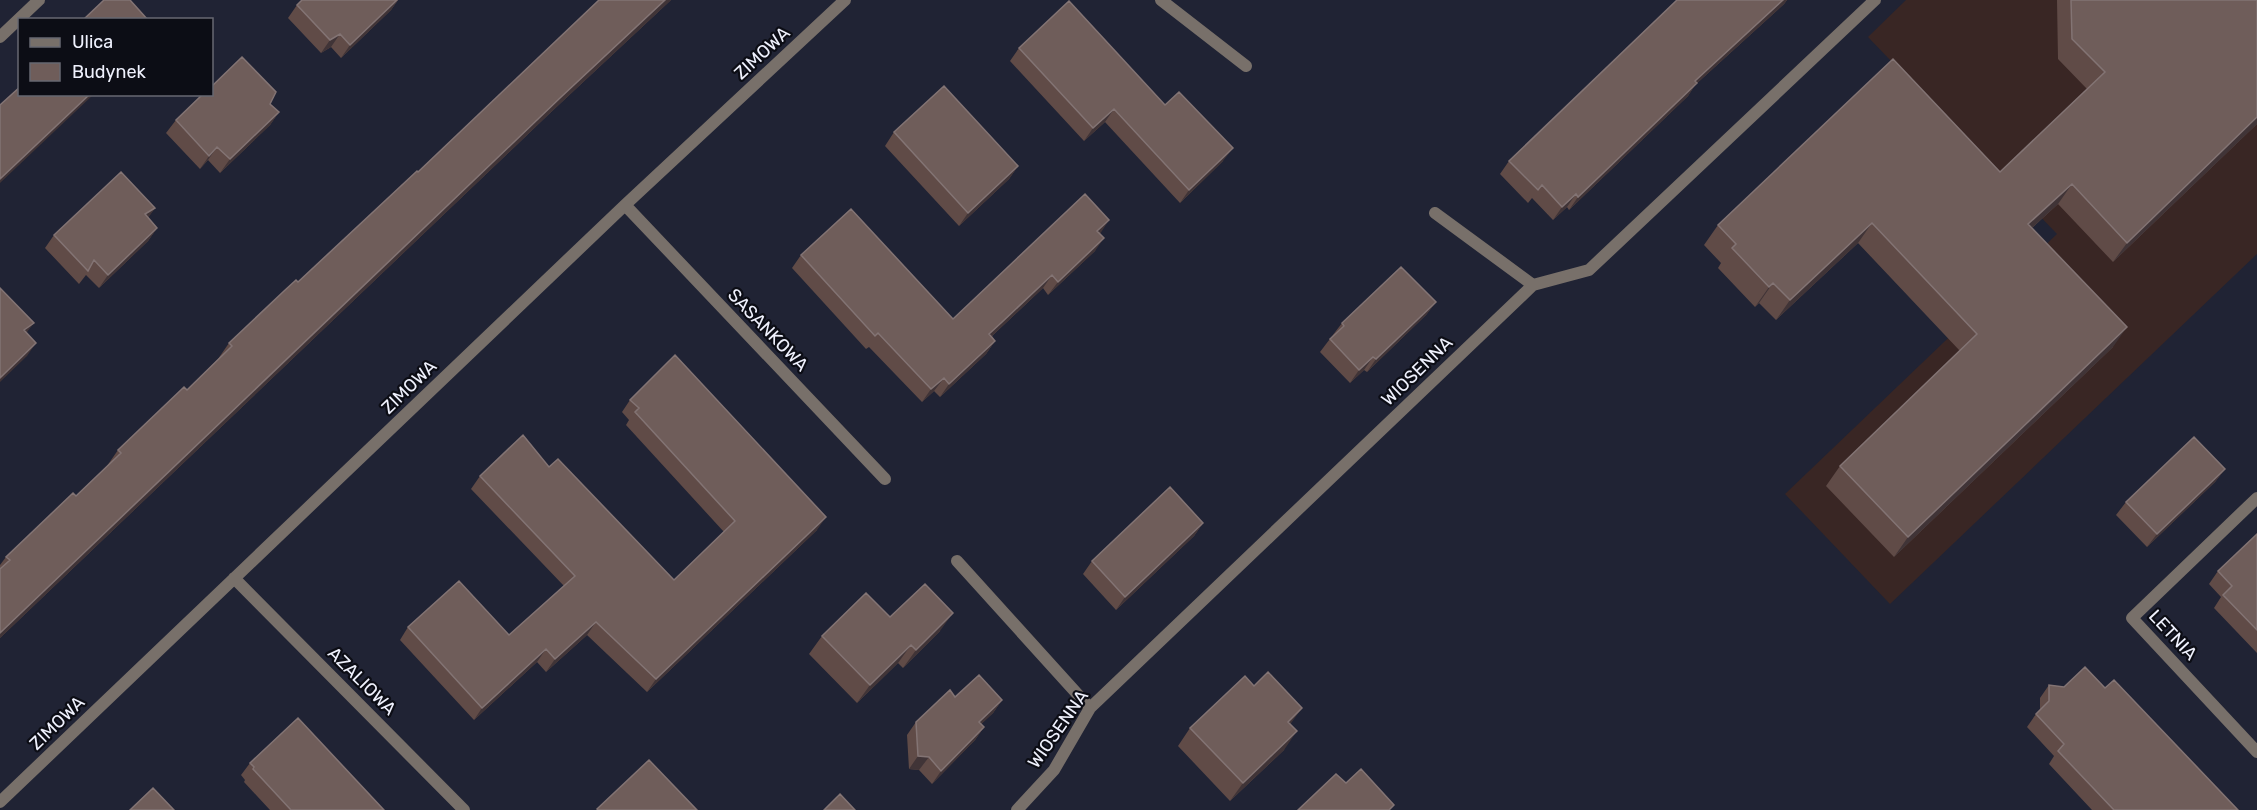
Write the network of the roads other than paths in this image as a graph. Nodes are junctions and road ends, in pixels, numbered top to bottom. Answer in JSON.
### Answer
{"nodes":[{"id":1,"x":39,"y":0,"type":"edge"},
{"id":2,"x":845,"y":0,"type":"edge"},
{"id":3,"x":1161,"y":0,"type":"edge"},
{"id":4,"x":1875,"y":0,"type":"edge"},
{"id":5,"x":20,"y":18,"type":"edge"},
{"id":6,"x":18,"y":20,"type":"edge"},
{"id":7,"x":0,"y":37,"type":"edge"},
{"id":8,"x":1246,"y":66,"type":"dead end"},
{"id":9,"x":626,"y":206,"type":"junction"},
{"id":10,"x":1435,"y":213,"type":"dead end"},
{"id":11,"x":1533,"y":285,"type":"junction"},
{"id":12,"x":885,"y":479,"type":"dead end"},
{"id":13,"x":2257,"y":498,"type":"edge"},
{"id":14,"x":957,"y":561,"type":"dead end"},
{"id":15,"x":234,"y":578,"type":"junction"},
{"id":16,"x":1090,"y":708,"type":"junction"},
{"id":17,"x":2257,"y":752,"type":"edge"},
{"id":18,"x":0,"y":802,"type":"edge"},
{"id":19,"x":465,"y":810,"type":"edge"},
{"id":20,"x":1017,"y":810,"type":"edge"}],
"edges":[{"from":1,"to":5,"type":"street"},
{"from":2,"to":9,"type":"street","name":"ZIMOWA"},
{"from":3,"to":8,"type":"street"},
{"from":4,"to":11,"type":"street","name":"WIOSENNA"},
{"from":6,"to":7,"type":"street"},
{"from":9,"to":12,"type":"street","name":"SASANKOWA"},
{"from":9,"to":15,"type":"street","name":"ZIMOWA"},
{"from":10,"to":11,"type":"street"},
{"from":11,"to":16,"type":"street","name":"WIOSENNA"},
{"from":13,"to":17,"type":"street","name":"LETNIA"},
{"from":14,"to":16,"type":"street"},
{"from":15,"to":18,"type":"street","name":"ZIMOWA"},
{"from":15,"to":19,"type":"street","name":"AZALIOWA"},
{"from":16,"to":20,"type":"street","name":"WIOSENNA"}]}
